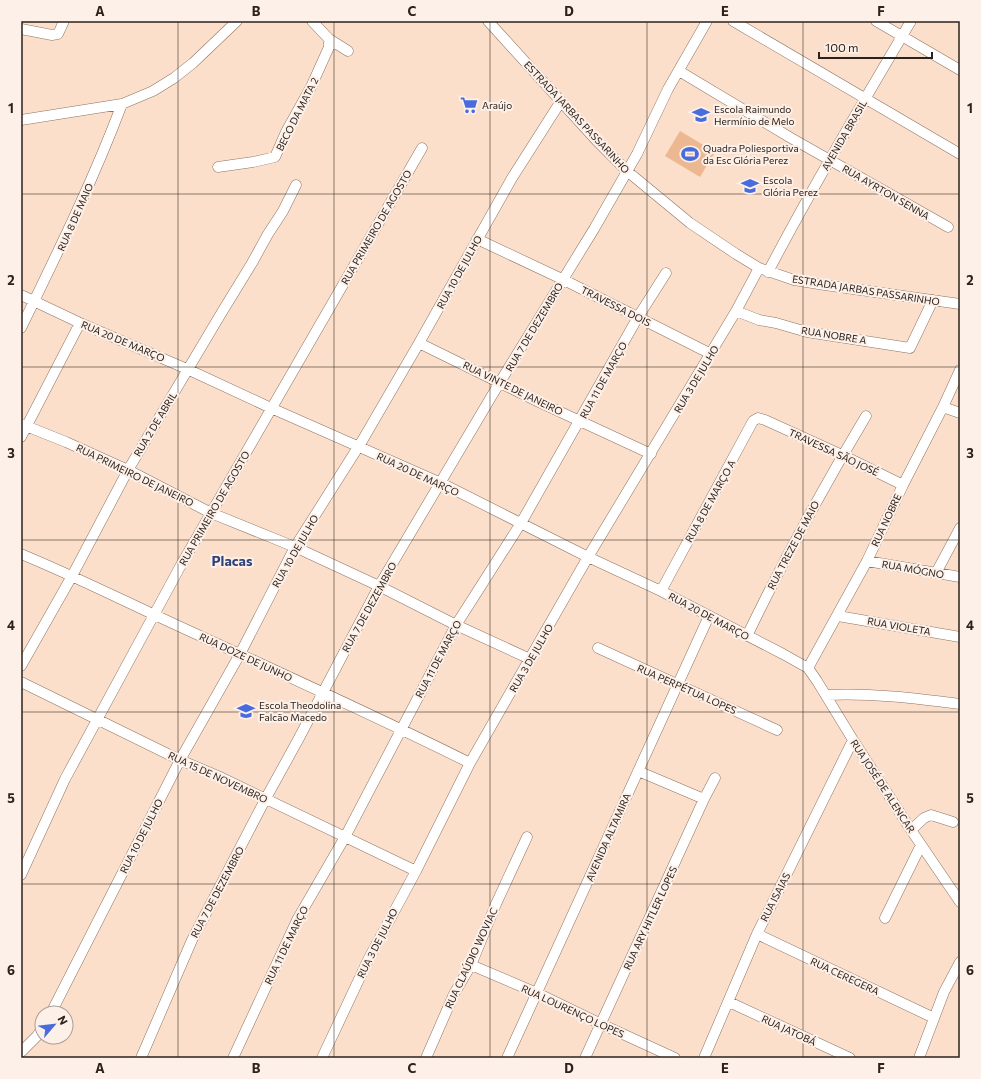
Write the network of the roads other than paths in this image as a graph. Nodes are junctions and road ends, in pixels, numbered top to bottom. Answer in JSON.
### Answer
{"nodes":[{"id":1,"x":64,"y":21,"type":"edge"},
{"id":2,"x":238,"y":21,"type":"edge"},
{"id":3,"x":312,"y":21,"type":"edge"},
{"id":4,"x":488,"y":21,"type":"edge"},
{"id":5,"x":707,"y":21,"type":"edge"},
{"id":6,"x":733,"y":21,"type":"edge"},
{"id":7,"x":876,"y":21,"type":"edge"},
{"id":8,"x":911,"y":21,"type":"edge"},
{"id":9,"x":21,"y":30,"type":"edge"},
{"id":10,"x":902,"y":36,"type":"junction"},
{"id":11,"x":329,"y":39,"type":"junction"},
{"id":12,"x":348,"y":51,"type":"dead end"},
{"id":13,"x":960,"y":70,"type":"edge"},
{"id":14,"x":679,"y":71,"type":"junction"},
{"id":15,"x":865,"y":98,"type":"junction"},
{"id":16,"x":560,"y":101,"type":"junction"},
{"id":17,"x":122,"y":104,"type":"junction"},
{"id":18,"x":21,"y":120,"type":"edge"},
{"id":19,"x":422,"y":148,"type":"dead end"},
{"id":20,"x":960,"y":154,"type":"edge"},
{"id":21,"x":830,"y":159,"type":"junction"},
{"id":22,"x":218,"y":167,"type":"dead end"},
{"id":23,"x":627,"y":171,"type":"junction"},
{"id":24,"x":296,"y":185,"type":"dead end"},
{"id":25,"x":948,"y":228,"type":"dead end"},
{"id":26,"x":477,"y":239,"type":"junction"},
{"id":27,"x":759,"y":268,"type":"junction"},
{"id":28,"x":768,"y":272,"type":"junction"},
{"id":29,"x":666,"y":273,"type":"dead end"},
{"id":30,"x":562,"y":279,"type":"junction"},
{"id":31,"x":21,"y":295,"type":"edge"},
{"id":32,"x":933,"y":300,"type":"junction"},
{"id":33,"x":34,"y":301,"type":"junction"},
{"id":34,"x":960,"y":304,"type":"edge"},
{"id":35,"x":736,"y":311,"type":"junction"},
{"id":36,"x":638,"y":317,"type":"junction"},
{"id":37,"x":80,"y":323,"type":"junction"},
{"id":38,"x":21,"y":328,"type":"edge"},
{"id":39,"x":419,"y":343,"type":"junction"},
{"id":40,"x":711,"y":354,"type":"junction"},
{"id":41,"x":187,"y":369,"type":"junction"},
{"id":42,"x":960,"y":370,"type":"edge"},
{"id":43,"x":500,"y":382,"type":"junction"},
{"id":44,"x":943,"y":407,"type":"junction"},
{"id":45,"x":271,"y":408,"type":"junction"},
{"id":46,"x":960,"y":413,"type":"edge"},
{"id":47,"x":866,"y":416,"type":"dead end"},
{"id":48,"x":765,"y":420,"type":"joint"},
{"id":49,"x":580,"y":421,"type":"junction"},
{"id":50,"x":23,"y":425,"type":"edge"},
{"id":51,"x":21,"y":437,"type":"edge"},
{"id":52,"x":358,"y":446,"type":"junction"},
{"id":53,"x":651,"y":454,"type":"junction"},
{"id":54,"x":842,"y":455,"type":"junction"},
{"id":55,"x":128,"y":470,"type":"junction"},
{"id":56,"x":441,"y":483,"type":"junction"},
{"id":57,"x":903,"y":485,"type":"junction"},
{"id":58,"x":211,"y":513,"type":"junction"},
{"id":59,"x":521,"y":523,"type":"junction"},
{"id":60,"x":960,"y":528,"type":"edge"},
{"id":61,"x":295,"y":547,"type":"junction"},
{"id":62,"x":21,"y":554,"type":"edge"},
{"id":63,"x":588,"y":557,"type":"junction"},
{"id":64,"x":867,"y":561,"type":"junction"},
{"id":65,"x":936,"y":573,"type":"junction"},
{"id":66,"x":72,"y":576,"type":"junction"},
{"id":67,"x":960,"y":577,"type":"edge"},
{"id":68,"x":380,"y":586,"type":"junction"},
{"id":69,"x":661,"y":591,"type":"junction"},
{"id":70,"x":154,"y":615,"type":"junction"},
{"id":71,"x":709,"y":616,"type":"junction"},
{"id":72,"x":838,"y":616,"type":"junction"},
{"id":73,"x":456,"y":625,"type":"junction"},
{"id":74,"x":747,"y":636,"type":"junction"},
{"id":75,"x":960,"y":637,"type":"edge"},
{"id":76,"x":598,"y":648,"type":"dead end"},
{"id":77,"x":240,"y":654,"type":"junction"},
{"id":78,"x":530,"y":659,"type":"junction"},
{"id":79,"x":21,"y":666,"type":"edge"},
{"id":80,"x":808,"y":668,"type":"junction"},
{"id":81,"x":21,"y":682,"type":"edge"},
{"id":82,"x":677,"y":684,"type":"junction"},
{"id":83,"x":322,"y":693,"type":"junction"},
{"id":84,"x":826,"y":696,"type":"junction"},
{"id":85,"x":960,"y":704,"type":"edge"},
{"id":86,"x":97,"y":719,"type":"junction"},
{"id":87,"x":401,"y":728,"type":"junction"},
{"id":88,"x":777,"y":730,"type":"dead end"},
{"id":89,"x":853,"y":740,"type":"junction"},
{"id":90,"x":180,"y":760,"type":"junction"},
{"id":91,"x":470,"y":763,"type":"junction"},
{"id":92,"x":638,"y":771,"type":"junction"},
{"id":93,"x":715,"y":778,"type":"dead end"},
{"id":94,"x":266,"y":798,"type":"junction"},
{"id":95,"x":704,"y":799,"type":"junction"},
{"id":96,"x":954,"y":822,"type":"dead end"},
{"id":97,"x":911,"y":830,"type":"junction"},
{"id":98,"x":345,"y":837,"type":"junction"},
{"id":99,"x":527,"y":837,"type":"dead end"},
{"id":100,"x":921,"y":845,"type":"junction"},
{"id":101,"x":416,"y":871,"type":"junction"},
{"id":102,"x":21,"y":875,"type":"edge"},
{"id":103,"x":960,"y":902,"type":"edge"},
{"id":104,"x":885,"y":918,"type":"dead end"},
{"id":105,"x":757,"y":934,"type":"junction"},
{"id":106,"x":960,"y":962,"type":"edge"},
{"id":107,"x":471,"y":965,"type":"junction"},
{"id":108,"x":537,"y":993,"type":"junction"},
{"id":109,"x":729,"y":1002,"type":"junction"},
{"id":110,"x":55,"y":1005,"type":"edge"},
{"id":111,"x":934,"y":1018,"type":"junction"},
{"id":112,"x":601,"y":1024,"type":"junction"},
{"id":113,"x":34,"y":1039,"type":"edge"},
{"id":114,"x":21,"y":1053,"type":"edge"},
{"id":115,"x":24,"y":1058,"type":"edge"},
{"id":116,"x":141,"y":1058,"type":"edge"},
{"id":117,"x":233,"y":1058,"type":"edge"},
{"id":118,"x":322,"y":1058,"type":"edge"},
{"id":119,"x":426,"y":1058,"type":"edge"},
{"id":120,"x":507,"y":1058,"type":"edge"},
{"id":121,"x":585,"y":1058,"type":"edge"},
{"id":122,"x":675,"y":1058,"type":"edge"},
{"id":123,"x":704,"y":1058,"type":"edge"},
{"id":124,"x":850,"y":1058,"type":"edge"},
{"id":125,"x":919,"y":1058,"type":"edge"}],
"edges":[{"from":1,"to":9,"type":"street"},
{"from":2,"to":17,"type":"street"},
{"from":3,"to":11,"type":"street"},
{"from":4,"to":16,"type":"street","name":"ESTRADA JARBAS PASSARINHO"},
{"from":5,"to":14,"type":"street","name":"RUA 7 DE DEZEMBRO"},
{"from":6,"to":15,"type":"street"},
{"from":7,"to":10,"type":"street"},
{"from":8,"to":10,"type":"street","name":"AVENIDA BRASIL"},
{"from":10,"to":13,"type":"street"},
{"from":10,"to":15,"type":"street","name":"AVENIDA BRASIL"},
{"from":11,"to":12,"type":"street"},
{"from":11,"to":22,"type":"street","name":"BECO DA MATA 2"},
{"from":14,"to":21,"type":"street","name":"RUA AYRTON SENNA"},
{"from":14,"to":23,"type":"street","name":"RUA 7 DE DEZEMBRO"},
{"from":15,"to":20,"type":"street"},
{"from":15,"to":21,"type":"street","name":"AVENIDA BRASIL"},
{"from":16,"to":23,"type":"street","name":"ESTRADA JARBAS PASSARINHO"},
{"from":16,"to":26,"type":"street","name":"RUA 10 DE JULHO"},
{"from":17,"to":18,"type":"street"},
{"from":17,"to":33,"type":"street","name":"RUA 8 DE MAIO"},
{"from":19,"to":45,"type":"street","name":"RUA PRIMEIRO DE AGOSTO"},
{"from":21,"to":25,"type":"street","name":"RUA AYRTON SENNA"},
{"from":21,"to":28,"type":"street","name":"AVENIDA BRASIL"},
{"from":23,"to":27,"type":"street","name":"ESTRADA JARBAS PASSARINHO"},
{"from":23,"to":30,"type":"street","name":"RUA 7 DE DEZEMBRO"},
{"from":24,"to":41,"type":"street","name":"RUA 2 DE ABRIL"},
{"from":26,"to":30,"type":"street","name":"TRAVESSA DOIS"},
{"from":26,"to":39,"type":"street","name":"RUA 10 DE JULHO"},
{"from":27,"to":28,"type":"street","name":"ESTRADA JARBAS PASSARINHO"},
{"from":27,"to":35,"type":"street","name":"RUA 3 DE JULHO"},
{"from":28,"to":32,"type":"street","name":"ESTRADA JARBAS PASSARINHO"},
{"from":29,"to":36,"type":"street","name":"RUA 11 DE MARÇO"},
{"from":30,"to":36,"type":"street","name":"TRAVESSA DOIS"},
{"from":30,"to":43,"type":"street","name":"RUA 7 DE DEZEMBRO"},
{"from":31,"to":33,"type":"street","name":"RUA 20 DE MARÇO"},
{"from":32,"to":34,"type":"street","name":"ESTRADA JARBAS PASSARINHO"},
{"from":32,"to":35,"type":"street","name":"RUA NOBRE A"},
{"from":33,"to":37,"type":"street","name":"RUA 20 DE MARÇO"},
{"from":33,"to":38,"type":"street","name":"RUA 8 DE MAIO"},
{"from":35,"to":40,"type":"street","name":"RUA 3 DE JULHO"},
{"from":36,"to":40,"type":"street","name":"TRAVESSA DOIS"},
{"from":36,"to":49,"type":"street","name":"RUA 11 DE MARÇO"},
{"from":37,"to":41,"type":"street","name":"RUA 20 DE MARÇO"},
{"from":37,"to":50,"type":"street"},
{"from":39,"to":43,"type":"street","name":"RUA VINTE DE JANEIRO"},
{"from":39,"to":52,"type":"street","name":"RUA 10 DE JULHO"},
{"from":40,"to":53,"type":"street","name":"RUA 3 DE JULHO"},
{"from":41,"to":45,"type":"street","name":"RUA 20 DE MARÇO"},
{"from":41,"to":55,"type":"street","name":"RUA 2 DE ABRIL"},
{"from":42,"to":44,"type":"street","name":"RUA NOBRE"},
{"from":43,"to":49,"type":"street","name":"RUA VINTE DE JANEIRO"},
{"from":43,"to":56,"type":"street","name":"RUA 7 DE DEZEMBRO"},
{"from":44,"to":46,"type":"street"},
{"from":44,"to":57,"type":"street","name":"RUA NOBRE"},
{"from":45,"to":52,"type":"street","name":"RUA 20 DE MARÇO"},
{"from":45,"to":58,"type":"street","name":"RUA PRIMEIRO DE AGOSTO"},
{"from":47,"to":54,"type":"street","name":"RUA TREZE DE MAIO"},
{"from":48,"to":54,"type":"street","name":"TRAVESSA SÃO JOSÉ"},
{"from":48,"to":69,"type":"street","name":"RUA 8 DE MARÇO A"},
{"from":49,"to":53,"type":"street","name":"RUA VINTE DE JANEIRO"},
{"from":49,"to":59,"type":"street","name":"RUA 11 DE MARÇO"},
{"from":50,"to":51,"type":"street"},
{"from":50,"to":55,"type":"street","name":"RUA PRIMEIRO DE JANEIRO"},
{"from":52,"to":56,"type":"street","name":"RUA 20 DE MARÇO"},
{"from":52,"to":61,"type":"street","name":"RUA 10 DE JULHO"},
{"from":53,"to":63,"type":"street","name":"RUA 3 DE JULHO"},
{"from":54,"to":57,"type":"street","name":"TRAVESSA SÃO JOSÉ"},
{"from":54,"to":74,"type":"street","name":"RUA TREZE DE MAIO"},
{"from":55,"to":58,"type":"street","name":"RUA PRIMEIRO DE JANEIRO"},
{"from":55,"to":66,"type":"street","name":"RUA 2 DE ABRIL"},
{"from":56,"to":59,"type":"street","name":"RUA 20 DE MARÇO"},
{"from":56,"to":68,"type":"street","name":"RUA 7 DE DEZEMBRO"},
{"from":57,"to":64,"type":"street","name":"RUA NOBRE"},
{"from":58,"to":61,"type":"street","name":"RUA PRIMEIRO DE JANEIRO"},
{"from":58,"to":70,"type":"street","name":"RUA PRIMEIRO DE AGOSTO"},
{"from":59,"to":63,"type":"street","name":"RUA 20 DE MARÇO"},
{"from":59,"to":73,"type":"street","name":"RUA 11 DE MARÇO"},
{"from":60,"to":65,"type":"street"},
{"from":61,"to":68,"type":"street","name":"RUA PRIMEIRO DE JANEIRO"},
{"from":61,"to":77,"type":"street","name":"RUA 10 DE JULHO"},
{"from":62,"to":66,"type":"street","name":"RUA DOZE DE JUNHO"},
{"from":63,"to":69,"type":"street","name":"RUA 20 DE MARÇO"},
{"from":63,"to":78,"type":"street","name":"RUA 3 DE JULHO"},
{"from":64,"to":65,"type":"street","name":"RUA MÓGNO"},
{"from":64,"to":72,"type":"street","name":"RUA NOBRE"},
{"from":65,"to":67,"type":"street","name":"RUA MÓGNO"},
{"from":66,"to":70,"type":"street","name":"RUA DOZE DE JUNHO"},
{"from":66,"to":79,"type":"street","name":"RUA 2 DE ABRIL"},
{"from":68,"to":73,"type":"street","name":"RUA PRIMEIRO DE JANEIRO"},
{"from":68,"to":83,"type":"street","name":"RUA 7 DE DEZEMBRO"},
{"from":69,"to":71,"type":"street","name":"RUA 20 DE MARÇO"},
{"from":70,"to":77,"type":"street","name":"RUA DOZE DE JUNHO"},
{"from":70,"to":86,"type":"street","name":"RUA PRIMEIRO DE AGOSTO"},
{"from":71,"to":74,"type":"street","name":"RUA 20 DE MARÇO"},
{"from":71,"to":82,"type":"street","name":"AVENIDA ALTAMIRA"},
{"from":72,"to":75,"type":"street","name":"RUA VIOLETA"},
{"from":72,"to":80,"type":"street","name":"RUA NOBRE"},
{"from":73,"to":78,"type":"street","name":"RUA PRIMEIRO DE JANEIRO"},
{"from":73,"to":87,"type":"street","name":"RUA 11 DE MARÇO"},
{"from":74,"to":80,"type":"street","name":"RUA 20 DE MARÇO"},
{"from":76,"to":82,"type":"street","name":"RUA PERPÉTUA LOPES"},
{"from":77,"to":83,"type":"street","name":"RUA DOZE DE JUNHO"},
{"from":77,"to":90,"type":"street","name":"RUA 10 DE JULHO"},
{"from":78,"to":91,"type":"street","name":"RUA 3 DE JULHO"},
{"from":80,"to":84,"type":"street","name":"RUA JOSÉ DE ALENCAR"},
{"from":81,"to":86,"type":"street","name":"RUA 15 DE NOVEMBRO"},
{"from":82,"to":88,"type":"street","name":"RUA PERPÉTUA LOPES"},
{"from":82,"to":92,"type":"street","name":"AVENIDA ALTAMIRA"},
{"from":83,"to":87,"type":"street","name":"RUA DOZE DE JUNHO"},
{"from":83,"to":94,"type":"street","name":"RUA 7 DE DEZEMBRO"},
{"from":84,"to":85,"type":"street"},
{"from":84,"to":89,"type":"street","name":"RUA JOSÉ DE ALENCAR"},
{"from":86,"to":90,"type":"street","name":"RUA 15 DE NOVEMBRO"},
{"from":86,"to":102,"type":"street","name":"RUA PRIMEIRO DE AGOSTO"},
{"from":87,"to":91,"type":"street","name":"RUA DOZE DE JUNHO"},
{"from":87,"to":98,"type":"street","name":"RUA 11 DE MARÇO"},
{"from":89,"to":97,"type":"street","name":"RUA JOSÉ DE ALENCAR"},
{"from":89,"to":105,"type":"street","name":"RUA ISAIAS"},
{"from":90,"to":94,"type":"street","name":"RUA 15 DE NOVEMBRO"},
{"from":90,"to":110,"type":"street","name":"RUA 10 DE JULHO"},
{"from":91,"to":101,"type":"street","name":"RUA 3 DE JULHO"},
{"from":92,"to":95,"type":"street"},
{"from":92,"to":108,"type":"street","name":"AVENIDA ALTAMIRA"},
{"from":93,"to":95,"type":"street","name":"RUA ARY HITLER LOPES"},
{"from":94,"to":98,"type":"street","name":"RUA 15 DE NOVEMBRO"},
{"from":94,"to":116,"type":"street","name":"RUA 7 DE DEZEMBRO"},
{"from":95,"to":112,"type":"street","name":"RUA ARY HITLER LOPES"},
{"from":96,"to":97,"type":"street"},
{"from":97,"to":100,"type":"street","name":"RUA JOSÉ DE ALENCAR"},
{"from":98,"to":101,"type":"street","name":"RUA 15 DE NOVEMBRO"},
{"from":98,"to":117,"type":"street","name":"RUA 11 DE MARÇO"},
{"from":99,"to":107,"type":"street","name":"RUA CLAÚDIO WOVIAC"},
{"from":100,"to":103,"type":"street","name":"RUA JOSÉ DE ALENCAR"},
{"from":100,"to":104,"type":"street"},
{"from":101,"to":118,"type":"street","name":"RUA 3 DE JULHO"},
{"from":105,"to":109,"type":"street","name":"RUA ISAIAS"},
{"from":105,"to":111,"type":"street","name":"RUA CEREGERA"},
{"from":106,"to":111,"type":"street"},
{"from":107,"to":108,"type":"street","name":"RUA LOURENÇO LOPES"},
{"from":107,"to":119,"type":"street","name":"RUA CLAÚDIO WOVIAC"},
{"from":108,"to":112,"type":"street","name":"RUA LOURENÇO LOPES"},
{"from":108,"to":120,"type":"street","name":"AVENIDA ALTAMIRA"},
{"from":109,"to":123,"type":"street","name":"RUA ISAIAS"},
{"from":109,"to":124,"type":"street","name":"RUA JATOBÁ"},
{"from":111,"to":125,"type":"street"},
{"from":112,"to":121,"type":"street","name":"RUA ARY HITLER LOPES"},
{"from":112,"to":122,"type":"street","name":"RUA LOURENÇO LOPES"},
{"from":113,"to":114,"type":"street"},
{"from":114,"to":115,"type":"street"}]}
